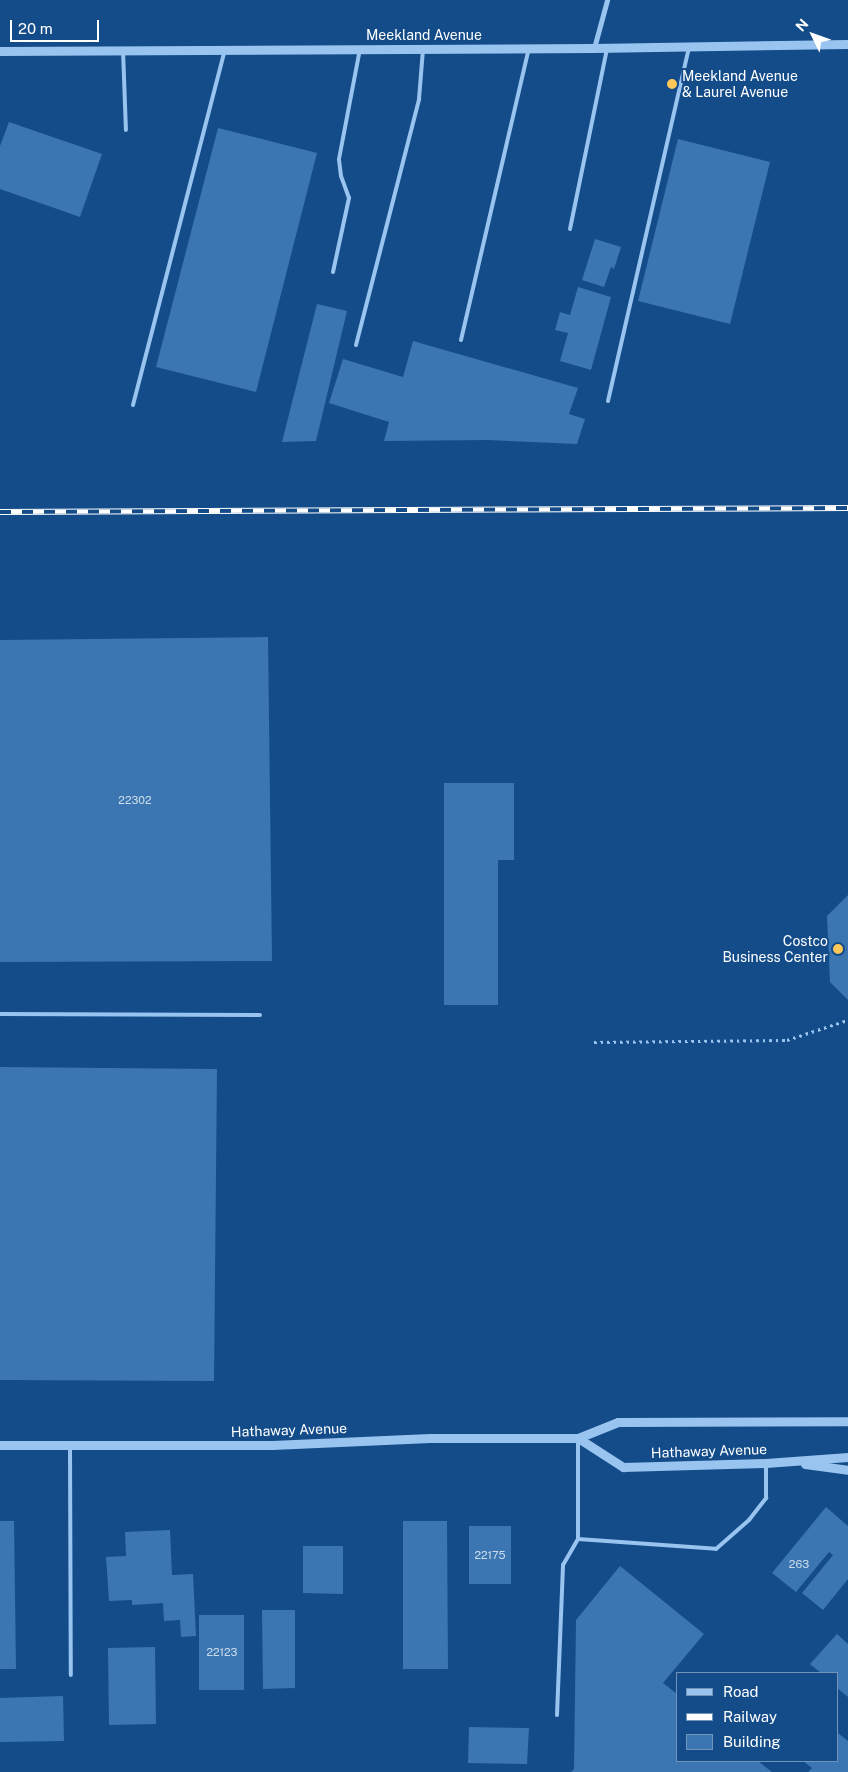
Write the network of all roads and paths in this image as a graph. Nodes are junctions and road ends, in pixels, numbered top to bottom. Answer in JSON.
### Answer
{"nodes":[{"id":1,"x":607,"y":0,"type":"edge"},
{"id":2,"x":848,"y":44,"type":"edge"},
{"id":3,"x":689,"y":47,"type":"junction"},
{"id":4,"x":529,"y":48,"type":"junction"},
{"id":5,"x":594,"y":48,"type":"junction"},
{"id":6,"x":608,"y":48,"type":"junction"},
{"id":7,"x":360,"y":49,"type":"junction"},
{"id":8,"x":423,"y":49,"type":"junction"},
{"id":9,"x":123,"y":50,"type":"junction"},
{"id":10,"x":225,"y":50,"type":"junction"},
{"id":11,"x":0,"y":51,"type":"edge"},
{"id":12,"x":126,"y":130,"type":"dead end"},
{"id":13,"x":570,"y":229,"type":"dead end"},
{"id":14,"x":332,"y":272,"type":"dead end"},
{"id":15,"x":461,"y":340,"type":"dead end"},
{"id":16,"x":356,"y":345,"type":"dead end"},
{"id":17,"x":608,"y":401,"type":"dead end"},
{"id":18,"x":133,"y":405,"type":"dead end"},
{"id":19,"x":0,"y":1014,"type":"edge"},
{"id":20,"x":260,"y":1015,"type":"dead end"},
{"id":21,"x":848,"y":1020,"type":"edge"},
{"id":22,"x":594,"y":1042,"type":"dead end"},
{"id":23,"x":848,"y":1421,"type":"edge"},
{"id":24,"x":578,"y":1438,"type":"junction"},
{"id":25,"x":70,"y":1445,"type":"junction"},
{"id":26,"x":0,"y":1446,"type":"edge"},
{"id":27,"x":848,"y":1457,"type":"edge"},
{"id":28,"x":788,"y":1461,"type":"junction"},
{"id":29,"x":766,"y":1463,"type":"junction"},
{"id":30,"x":848,"y":1470,"type":"edge"},
{"id":31,"x":578,"y":1539,"type":"junction"},
{"id":32,"x":71,"y":1675,"type":"dead end"},
{"id":33,"x":557,"y":1715,"type":"dead end"}],
"edges":[{"from":1,"to":5,"type":"street"},
{"from":2,"to":3,"type":"street","name":"Meekland Avenue"},
{"from":3,"to":6,"type":"street","name":"Meekland Avenue"},
{"from":3,"to":17,"type":"lane"},
{"from":4,"to":5,"type":"street","name":"Meekland Avenue"},
{"from":4,"to":8,"type":"street","name":"Meekland Avenue"},
{"from":4,"to":15,"type":"lane"},
{"from":5,"to":6,"type":"street","name":"Meekland Avenue"},
{"from":6,"to":13,"type":"lane"},
{"from":7,"to":8,"type":"street","name":"Meekland Avenue"},
{"from":7,"to":10,"type":"street","name":"Meekland Avenue"},
{"from":7,"to":14,"type":"lane"},
{"from":8,"to":16,"type":"lane"},
{"from":9,"to":10,"type":"street","name":"Meekland Avenue"},
{"from":9,"to":11,"type":"street","name":"Meekland Avenue"},
{"from":9,"to":12,"type":"lane"},
{"from":10,"to":18,"type":"lane"},
{"from":19,"to":20,"type":"lane"},
{"from":21,"to":22,"type":"path"},
{"from":23,"to":24,"type":"street","name":"Hathaway Avenue"},
{"from":24,"to":25,"type":"street","name":"Hathaway Avenue"},
{"from":24,"to":29,"type":"street","name":"Hathaway Avenue"},
{"from":24,"to":31,"type":"lane"},
{"from":25,"to":26,"type":"street","name":"Hathaway Avenue"},
{"from":25,"to":32,"type":"lane"},
{"from":27,"to":28,"type":"street","name":"Hathaway Avenue"},
{"from":28,"to":29,"type":"street","name":"Hathaway Avenue"},
{"from":28,"to":30,"type":"street"},
{"from":29,"to":31,"type":"lane"},
{"from":31,"to":33,"type":"lane"}]}
